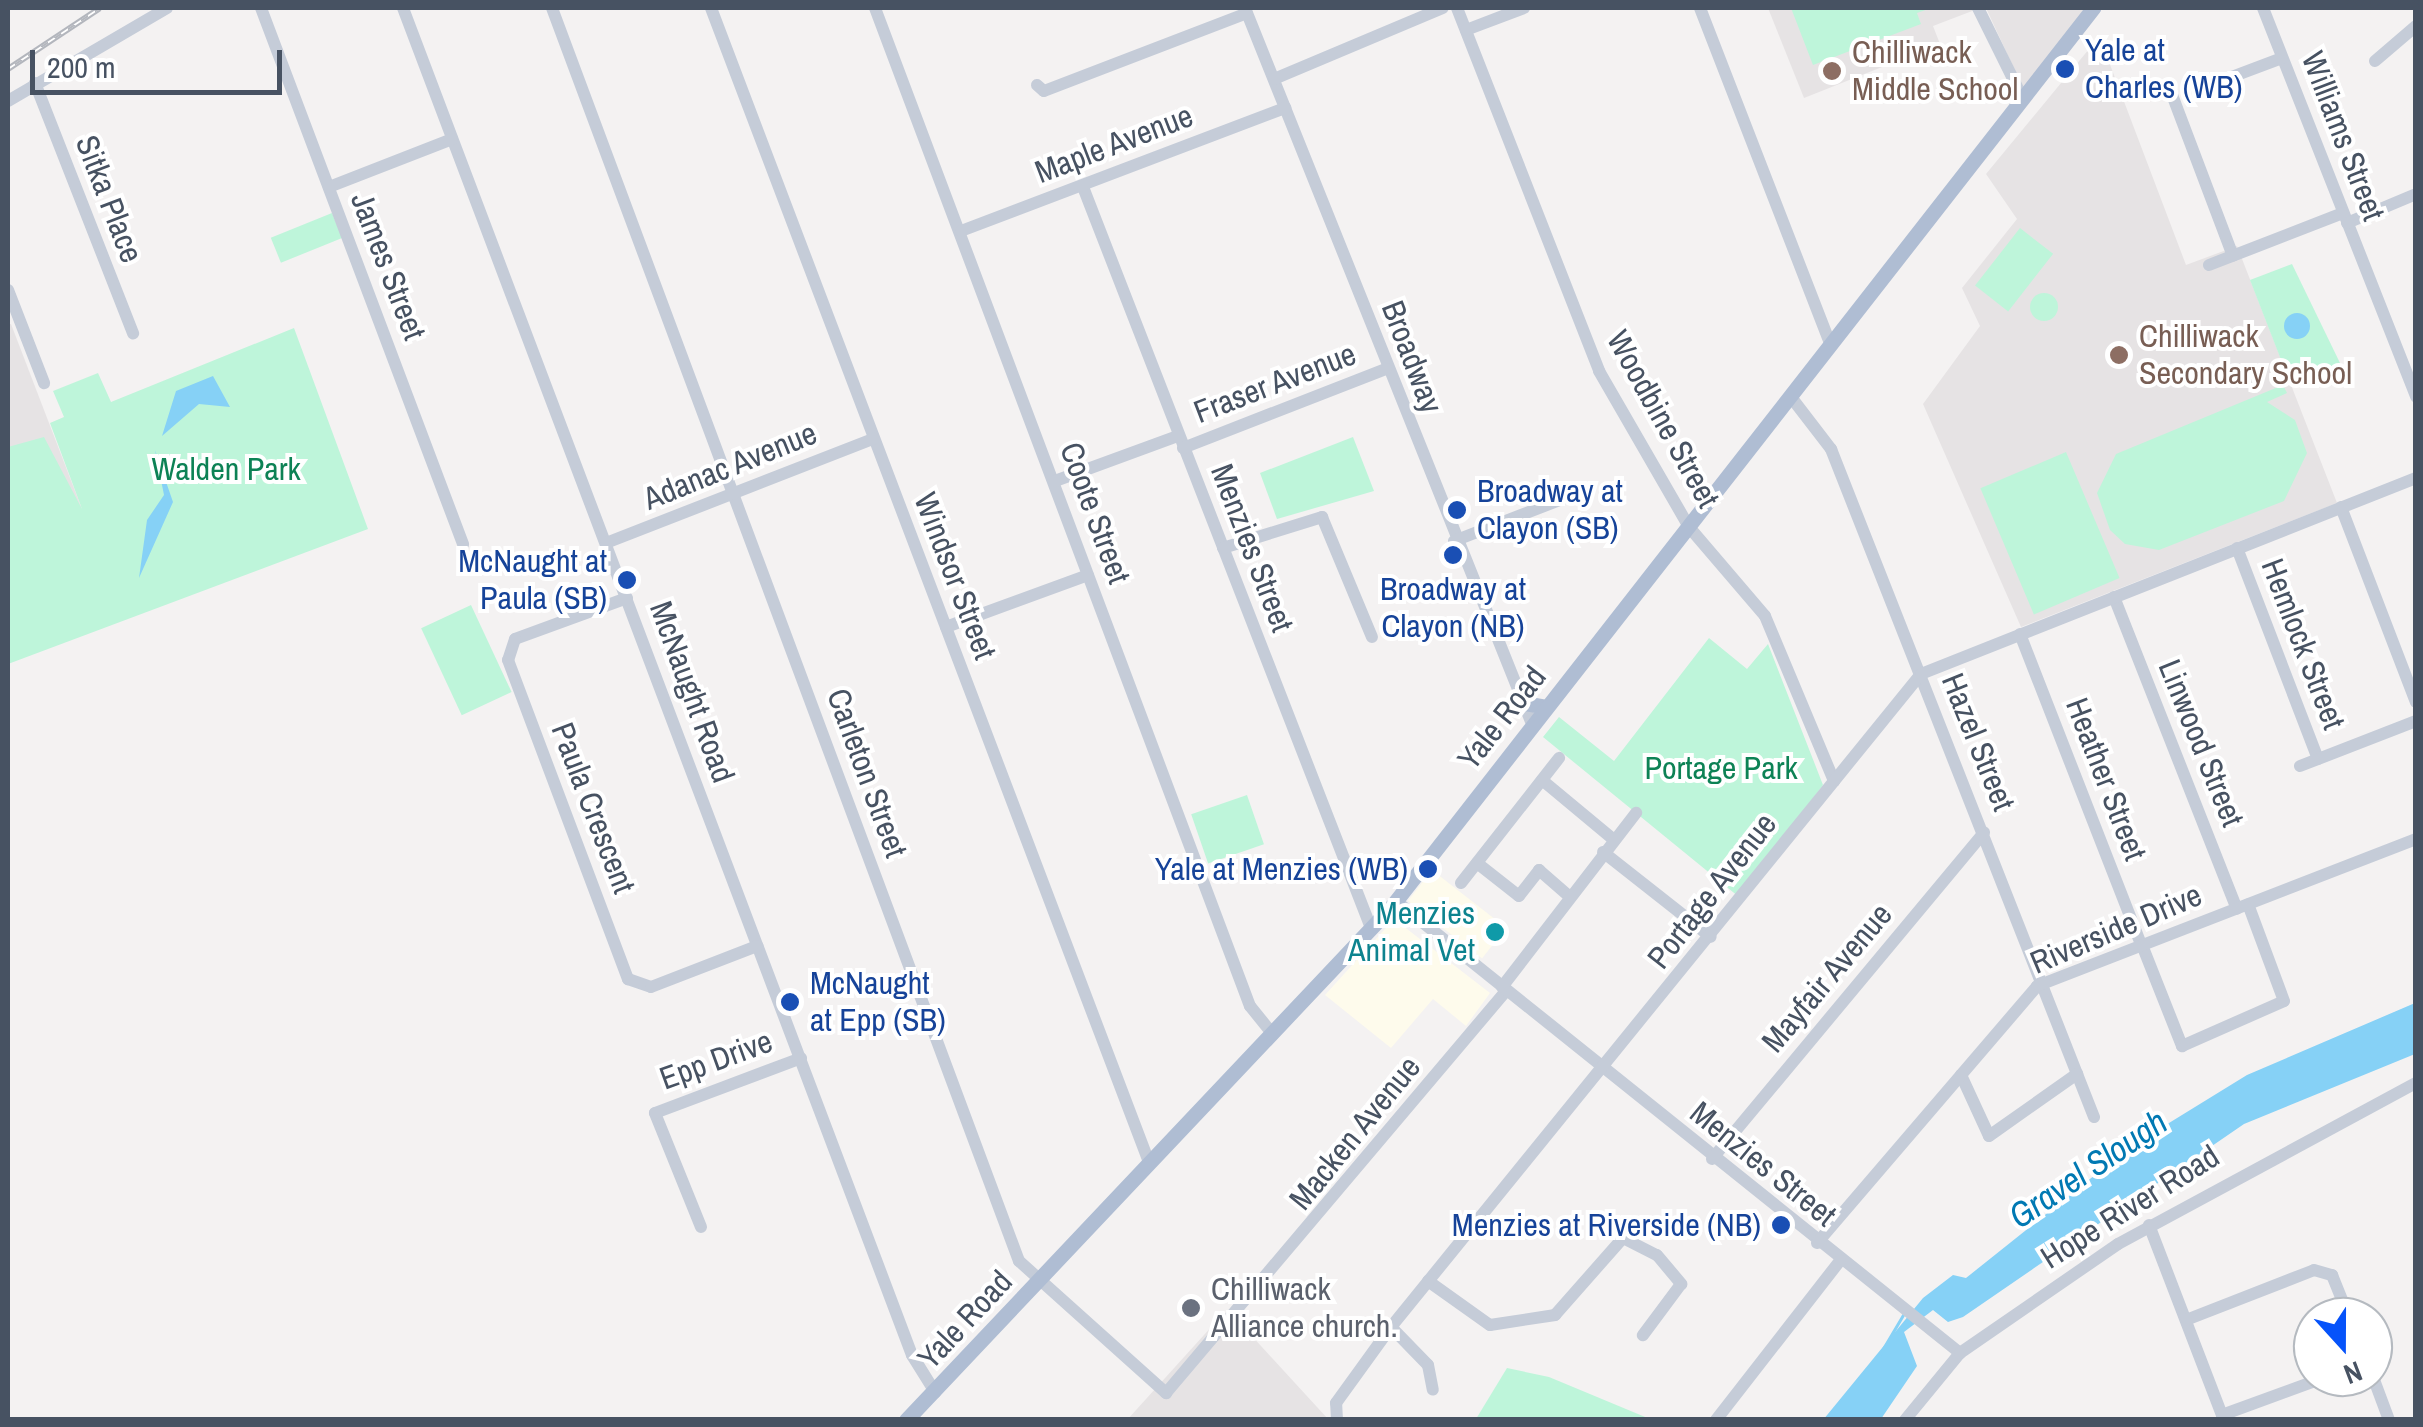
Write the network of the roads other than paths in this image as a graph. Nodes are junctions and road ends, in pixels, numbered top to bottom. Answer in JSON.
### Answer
{"nodes":[{"id":1,"x":168,"y":8,"type":"edge"},
{"id":2,"x":261,"y":8,"type":"edge"},
{"id":3,"x":403,"y":8,"type":"edge"},
{"id":4,"x":552,"y":8,"type":"edge"},
{"id":5,"x":711,"y":8,"type":"edge"},
{"id":6,"x":875,"y":8,"type":"edge"},
{"id":7,"x":1443,"y":8,"type":"edge"},
{"id":8,"x":1457,"y":8,"type":"edge"},
{"id":9,"x":1524,"y":8,"type":"edge"},
{"id":10,"x":1700,"y":8,"type":"edge"},
{"id":11,"x":1978,"y":8,"type":"edge"},
{"id":12,"x":2093,"y":8,"type":"edge"},
{"id":13,"x":2262,"y":8,"type":"edge"},
{"id":14,"x":1246,"y":10,"type":"edge"},
{"id":15,"x":2416,"y":26,"type":"edge"},
{"id":16,"x":1466,"y":30,"type":"junction"},
{"id":17,"x":2282,"y":58,"type":"junction"},
{"id":18,"x":2375,"y":61,"type":"dead end"},
{"id":19,"x":1274,"y":79,"type":"junction"},
{"id":20,"x":36,"y":83,"type":"junction"},
{"id":21,"x":1037,"y":85,"type":"dead end"},
{"id":22,"x":2205,"y":87,"type":"dead end"},
{"id":23,"x":2171,"y":92,"type":"dead end"},
{"id":24,"x":2024,"y":99,"type":"junction"},
{"id":25,"x":8,"y":101,"type":"edge"},
{"id":26,"x":1285,"y":108,"type":"junction"},
{"id":27,"x":452,"y":140,"type":"junction"},
{"id":28,"x":2416,"y":183,"type":"edge"},
{"id":29,"x":1083,"y":186,"type":"junction"},
{"id":30,"x":329,"y":187,"type":"junction"},
{"id":31,"x":2409,"y":197,"type":"edge"},
{"id":32,"x":2345,"y":218,"type":"junction"},
{"id":33,"x":961,"y":231,"type":"junction"},
{"id":34,"x":2233,"y":256,"type":"junction"},
{"id":35,"x":2209,"y":265,"type":"dead end"},
{"id":36,"x":8,"y":290,"type":"edge"},
{"id":37,"x":134,"y":333,"type":"dead end"},
{"id":38,"x":1831,"y":345,"type":"junction"},
{"id":39,"x":1386,"y":370,"type":"junction"},
{"id":40,"x":44,"y":383,"type":"dead end"},
{"id":41,"x":1791,"y":397,"type":"junction"},
{"id":42,"x":2416,"y":397,"type":"edge"},
{"id":43,"x":872,"y":438,"type":"junction"},
{"id":44,"x":1180,"y":442,"type":"junction"},
{"id":45,"x":2416,"y":478,"type":"edge"},
{"id":46,"x":1055,"y":481,"type":"junction"},
{"id":47,"x":734,"y":494,"type":"junction"},
{"id":48,"x":1574,"y":494,"type":"dead end"},
{"id":49,"x":2341,"y":508,"type":"junction"},
{"id":50,"x":1689,"y":527,"type":"junction"},
{"id":51,"x":1454,"y":542,"type":"junction"},
{"id":52,"x":606,"y":543,"type":"junction"},
{"id":53,"x":463,"y":544,"type":"dead end"},
{"id":54,"x":1223,"y":548,"type":"junction"},
{"id":55,"x":2237,"y":548,"type":"junction"},
{"id":56,"x":1088,"y":574,"type":"junction"},
{"id":57,"x":2114,"y":597,"type":"junction"},
{"id":58,"x":627,"y":598,"type":"junction"},
{"id":59,"x":946,"y":627,"type":"junction"},
{"id":60,"x":2020,"y":634,"type":"junction"},
{"id":61,"x":1372,"y":637,"type":"dead end"},
{"id":62,"x":1921,"y":674,"type":"junction"},
{"id":63,"x":1518,"y":702,"type":"junction"},
{"id":64,"x":2416,"y":702,"type":"edge"},
{"id":65,"x":1546,"y":706,"type":"junction"},
{"id":66,"x":2416,"y":721,"type":"edge"},
{"id":67,"x":1532,"y":724,"type":"junction"},
{"id":68,"x":1559,"y":758,"type":"dead end"},
{"id":69,"x":2318,"y":759,"type":"junction"},
{"id":70,"x":2300,"y":766,"type":"dead end"},
{"id":71,"x":1542,"y":780,"type":"junction"},
{"id":72,"x":1834,"y":781,"type":"junction"},
{"id":73,"x":1636,"y":813,"type":"dead end"},
{"id":74,"x":1984,"y":833,"type":"junction"},
{"id":75,"x":1613,"y":839,"type":"junction"},
{"id":76,"x":2416,"y":840,"type":"edge"},
{"id":77,"x":1603,"y":852,"type":"junction"},
{"id":78,"x":1478,"y":863,"type":"junction"},
{"id":79,"x":1461,"y":883,"type":"dead end"},
{"id":80,"x":1568,"y":895,"type":"junction"},
{"id":81,"x":1396,"y":901,"type":"junction"},
{"id":82,"x":2242,"y":906,"type":"junction"},
{"id":83,"x":1371,"y":928,"type":"junction"},
{"id":84,"x":1711,"y":938,"type":"junction"},
{"id":85,"x":2142,"y":945,"type":"junction"},
{"id":86,"x":757,"y":946,"type":"junction"},
{"id":87,"x":2042,"y":984,"type":"junction"},
{"id":88,"x":1504,"y":989,"type":"junction"},
{"id":89,"x":1271,"y":1032,"type":"junction"},
{"id":90,"x":800,"y":1058,"type":"junction"},
{"id":91,"x":1603,"y":1072,"type":"junction"},
{"id":92,"x":2077,"y":1074,"type":"junction"},
{"id":93,"x":1960,"y":1075,"type":"junction"},
{"id":94,"x":2416,"y":1083,"type":"edge"},
{"id":95,"x":2094,"y":1118,"type":"dead end"},
{"id":96,"x":1712,"y":1159,"type":"junction"},
{"id":97,"x":1149,"y":1162,"type":"junction"},
{"id":98,"x":2149,"y":1225,"type":"junction"},
{"id":99,"x":701,"y":1227,"type":"dead end"},
{"id":100,"x":1818,"y":1243,"type":"junction"},
{"id":101,"x":1840,"y":1261,"type":"junction"},
{"id":102,"x":1040,"y":1280,"type":"junction"},
{"id":103,"x":1428,"y":1281,"type":"junction"},
{"id":104,"x":2341,"y":1297,"type":"edge"},
{"id":105,"x":1246,"y":1308,"type":"joint"},
{"id":106,"x":2186,"y":1320,"type":"junction"},
{"id":107,"x":1391,"y":1327,"type":"junction"},
{"id":108,"x":1643,"y":1335,"type":"dead end"},
{"id":109,"x":1954,"y":1349,"type":"junction"},
{"id":110,"x":1433,"y":1390,"type":"dead end"},
{"id":111,"x":2293,"y":1390,"type":"edge"},
{"id":112,"x":935,"y":1392,"type":"junction"},
{"id":113,"x":2223,"y":1418,"type":"edge"},
{"id":114,"x":906,"y":1420,"type":"edge"},
{"id":115,"x":1336,"y":1420,"type":"edge"},
{"id":116,"x":1716,"y":1420,"type":"edge"},
{"id":117,"x":1905,"y":1420,"type":"edge"}],
"edges":[{"from":1,"to":20,"type":"street"},
{"from":2,"to":30,"type":"street","name":"James Street"},
{"from":3,"to":27,"type":"street","name":"McNaught Road"},
{"from":4,"to":47,"type":"street","name":"Carleton Street"},
{"from":5,"to":43,"type":"street","name":"Windsor Street"},
{"from":6,"to":33,"type":"street","name":"Coote Street"},
{"from":7,"to":19,"type":"street"},
{"from":8,"to":16,"type":"street","name":"Woodbine Street"},
{"from":9,"to":16,"type":"street"},
{"from":10,"to":38,"type":"street"},
{"from":11,"to":24,"type":"street"},
{"from":12,"to":24,"type":"main road","name":"Yale Road"},
{"from":13,"to":17,"type":"street","name":"Williams Street"},
{"from":14,"to":19,"type":"street","name":"Broadway"},
{"from":14,"to":21,"type":"street"},
{"from":15,"to":18,"type":"street"},
{"from":16,"to":50,"type":"street","name":"Woodbine Street"},
{"from":17,"to":22,"type":"street"},
{"from":17,"to":32,"type":"street","name":"Williams Street"},
{"from":19,"to":26,"type":"street","name":"Broadway"},
{"from":20,"to":25,"type":"street"},
{"from":20,"to":37,"type":"street","name":"Sitka Place"},
{"from":23,"to":34,"type":"street"},
{"from":24,"to":38,"type":"main road","name":"Yale Road"},
{"from":26,"to":29,"type":"street","name":"Maple Avenue"},
{"from":26,"to":39,"type":"street","name":"Broadway"},
{"from":27,"to":30,"type":"street"},
{"from":27,"to":52,"type":"street","name":"McNaught Road"},
{"from":28,"to":31,"type":"street"},
{"from":29,"to":33,"type":"street","name":"Maple Avenue"},
{"from":29,"to":44,"type":"street","name":"Menzies Street"},
{"from":30,"to":53,"type":"street","name":"James Street"},
{"from":31,"to":32,"type":"street"},
{"from":32,"to":34,"type":"street"},
{"from":32,"to":42,"type":"street","name":"Williams Street"},
{"from":33,"to":46,"type":"street","name":"Coote Street"},
{"from":34,"to":35,"type":"street"},
{"from":36,"to":40,"type":"street"},
{"from":38,"to":41,"type":"main road","name":"Yale Road"},
{"from":39,"to":44,"type":"street","name":"Fraser Avenue"},
{"from":39,"to":51,"type":"street","name":"Broadway"},
{"from":41,"to":50,"type":"main road","name":"Yale Road"},
{"from":41,"to":62,"type":"street","name":"Hazel Street"},
{"from":43,"to":47,"type":"street","name":"Adanac Avenue"},
{"from":43,"to":59,"type":"street","name":"Windsor Street"},
{"from":44,"to":46,"type":"street","name":"Fraser Avenue"},
{"from":44,"to":54,"type":"street","name":"Menzies Street"},
{"from":45,"to":49,"type":"street","name":"Portage Avenue"},
{"from":46,"to":56,"type":"street","name":"Coote Street"},
{"from":47,"to":52,"type":"street","name":"Adanac Avenue"},
{"from":47,"to":102,"type":"street","name":"Carleton Street"},
{"from":48,"to":51,"type":"street"},
{"from":49,"to":55,"type":"street","name":"Portage Avenue"},
{"from":49,"to":64,"type":"street"},
{"from":50,"to":65,"type":"main road","name":"Yale Road"},
{"from":50,"to":72,"type":"street","name":"Woodbine Street"},
{"from":51,"to":63,"type":"street","name":"Broadway"},
{"from":52,"to":58,"type":"street","name":"McNaught Road"},
{"from":54,"to":61,"type":"street"},
{"from":54,"to":83,"type":"street","name":"Menzies Street"},
{"from":55,"to":57,"type":"street","name":"Portage Avenue"},
{"from":55,"to":69,"type":"street","name":"Hemlock Street"},
{"from":56,"to":59,"type":"street"},
{"from":56,"to":89,"type":"street","name":"Coote Street"},
{"from":57,"to":60,"type":"street","name":"Portage Avenue"},
{"from":57,"to":82,"type":"street","name":"Linwood Street"},
{"from":58,"to":86,"type":"street","name":"McNaught Road"},
{"from":58,"to":86,"type":"street","name":"Paula Crescent"},
{"from":59,"to":97,"type":"street","name":"Windsor Street"},
{"from":60,"to":62,"type":"street","name":"Portage Avenue"},
{"from":60,"to":85,"type":"street","name":"Heather Street"},
{"from":62,"to":72,"type":"street","name":"Portage Avenue"},
{"from":62,"to":74,"type":"street","name":"Hazel Street"},
{"from":63,"to":65,"type":"main road"},
{"from":63,"to":67,"type":"street","name":"Broadway"},
{"from":65,"to":67,"type":"main road","name":"Yale Road"},
{"from":66,"to":69,"type":"street"},
{"from":67,"to":81,"type":"main road","name":"Yale Road"},
{"from":68,"to":71,"type":"street"},
{"from":69,"to":70,"type":"street"},
{"from":71,"to":75,"type":"street"},
{"from":71,"to":78,"type":"street"},
{"from":72,"to":84,"type":"street","name":"Portage Avenue"},
{"from":73,"to":75,"type":"street","name":"Macken Avenue"},
{"from":74,"to":87,"type":"street","name":"Hazel Street"},
{"from":74,"to":96,"type":"street","name":"Mayfair Avenue"},
{"from":75,"to":77,"type":"street","name":"Macken Avenue"},
{"from":76,"to":82,"type":"street","name":"Riverside Drive"},
{"from":77,"to":80,"type":"street","name":"Macken Avenue"},
{"from":77,"to":84,"type":"street"},
{"from":78,"to":79,"type":"street"},
{"from":78,"to":80,"type":"street"},
{"from":80,"to":88,"type":"street","name":"Macken Avenue"},
{"from":81,"to":83,"type":"main road","name":"Yale Road"},
{"from":81,"to":88,"type":"street","name":"Menzies Street"},
{"from":82,"to":85,"type":"street","name":"Riverside Drive"},
{"from":82,"to":85,"type":"street","name":"Linwood Street"},
{"from":83,"to":89,"type":"main road","name":"Yale Road"},
{"from":84,"to":91,"type":"street","name":"Portage Avenue"},
{"from":85,"to":87,"type":"street","name":"Riverside Drive"},
{"from":86,"to":90,"type":"street","name":"McNaught Road"},
{"from":87,"to":92,"type":"street","name":"Hazel Street"},
{"from":87,"to":93,"type":"street","name":"Riverside Drive"},
{"from":88,"to":91,"type":"street","name":"Menzies Street"},
{"from":88,"to":105,"type":"street","name":"Macken Avenue"},
{"from":89,"to":97,"type":"main road","name":"Yale Road"},
{"from":90,"to":99,"type":"street","name":"Epp Drive"},
{"from":90,"to":112,"type":"street","name":"McNaught Road"},
{"from":91,"to":96,"type":"street","name":"Menzies Street"},
{"from":91,"to":103,"type":"street","name":"Portage Avenue"},
{"from":92,"to":93,"type":"street"},
{"from":92,"to":95,"type":"street","name":"Hazel Street"},
{"from":93,"to":100,"type":"street","name":"Riverside Drive"},
{"from":94,"to":98,"type":"street","name":"Hope River Road"},
{"from":96,"to":100,"type":"street","name":"Menzies Street"},
{"from":97,"to":102,"type":"main road","name":"Yale Road"},
{"from":98,"to":106,"type":"street"},
{"from":98,"to":109,"type":"street","name":"Hope River Road"},
{"from":100,"to":101,"type":"street","name":"Menzies Street"},
{"from":101,"to":109,"type":"street","name":"Menzies Street"},
{"from":101,"to":116,"type":"street"},
{"from":102,"to":105,"type":"street","name":"Carleton Street"},
{"from":102,"to":112,"type":"main road","name":"Yale Road"},
{"from":103,"to":107,"type":"street","name":"Portage Avenue"},
{"from":103,"to":108,"type":"street"},
{"from":104,"to":106,"type":"street"},
{"from":106,"to":113,"type":"street"},
{"from":107,"to":110,"type":"street"},
{"from":107,"to":115,"type":"street","name":"Portage Avenue"},
{"from":109,"to":117,"type":"street","name":"Hope River Road"},
{"from":111,"to":113,"type":"street"},
{"from":112,"to":114,"type":"main road","name":"Yale Road"}]}
